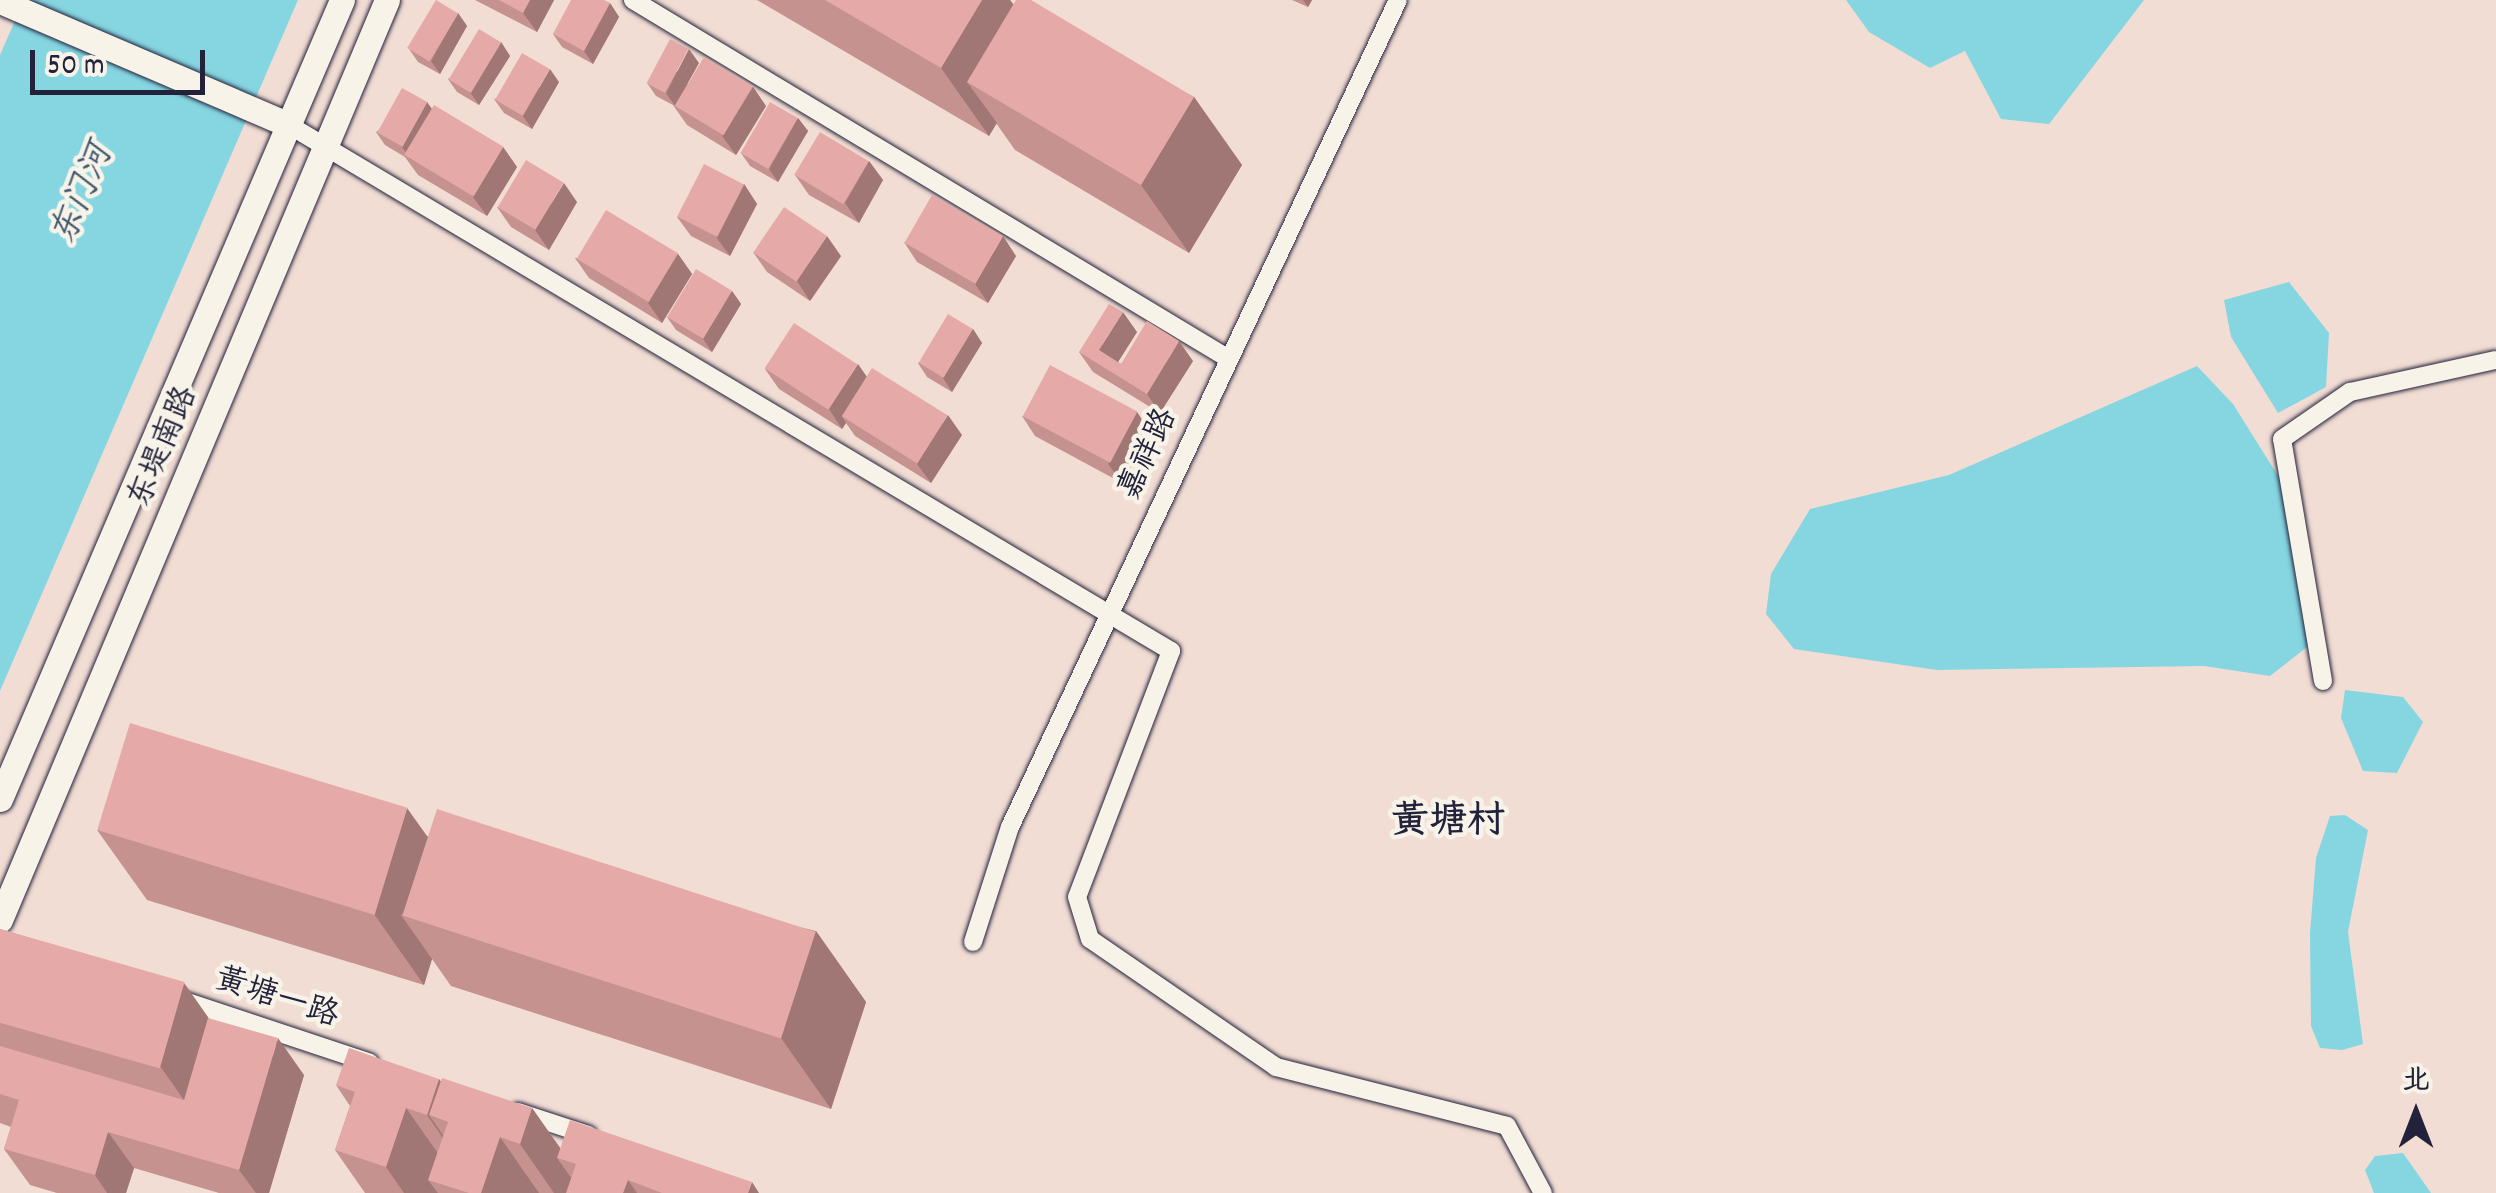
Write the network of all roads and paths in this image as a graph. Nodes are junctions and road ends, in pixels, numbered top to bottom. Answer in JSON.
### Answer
{"nodes":[{"id":1,"x":342,"y":0,"type":"edge"},
{"id":2,"x":387,"y":0,"type":"edge"},
{"id":3,"x":633,"y":0,"type":"edge"},
{"id":4,"x":1398,"y":0,"type":"edge"},
{"id":5,"x":0,"y":1,"type":"edge"},
{"id":6,"x":289,"y":125,"type":"junction"},
{"id":7,"x":324,"y":146,"type":"junction"},
{"id":8,"x":1229,"y":359,"type":"junction"},
{"id":9,"x":2496,"y":360,"type":"edge"},
{"id":10,"x":1109,"y":612,"type":"junction"},
{"id":11,"x":2323,"y":681,"type":"dead end"},
{"id":12,"x":0,"y":799,"type":"edge"},
{"id":13,"x":0,"y":920,"type":"edge"},
{"id":14,"x":973,"y":942,"type":"dead end"},
{"id":15,"x":167,"y":995,"type":"edge"},
{"id":16,"x":390,"y":1070,"type":"edge"},
{"id":17,"x":502,"y":1106,"type":"edge"},
{"id":18,"x":613,"y":1144,"type":"edge"},
{"id":19,"x":1543,"y":1193,"type":"edge"}],
"edges":[{"from":1,"to":6,"type":"main road","name":"东堤南路"},
{"from":2,"to":7,"type":"main road","name":"东堤南路"},
{"from":3,"to":8,"type":"street"},
{"from":4,"to":8,"type":"street","name":"嘉祥路"},
{"from":5,"to":6,"type":"main road"},
{"from":6,"to":7,"type":"street"},
{"from":6,"to":12,"type":"main road","name":"东堤南路"},
{"from":7,"to":10,"type":"street"},
{"from":7,"to":13,"type":"main road","name":"东堤南路"},
{"from":8,"to":10,"type":"street","name":"嘉祥路"},
{"from":9,"to":11,"type":"street"},
{"from":10,"to":14,"type":"street","name":"嘉祥路"},
{"from":10,"to":19,"type":"street"},
{"from":15,"to":16,"type":"street","name":"黄塘一路"},
{"from":17,"to":18,"type":"street"}]}
